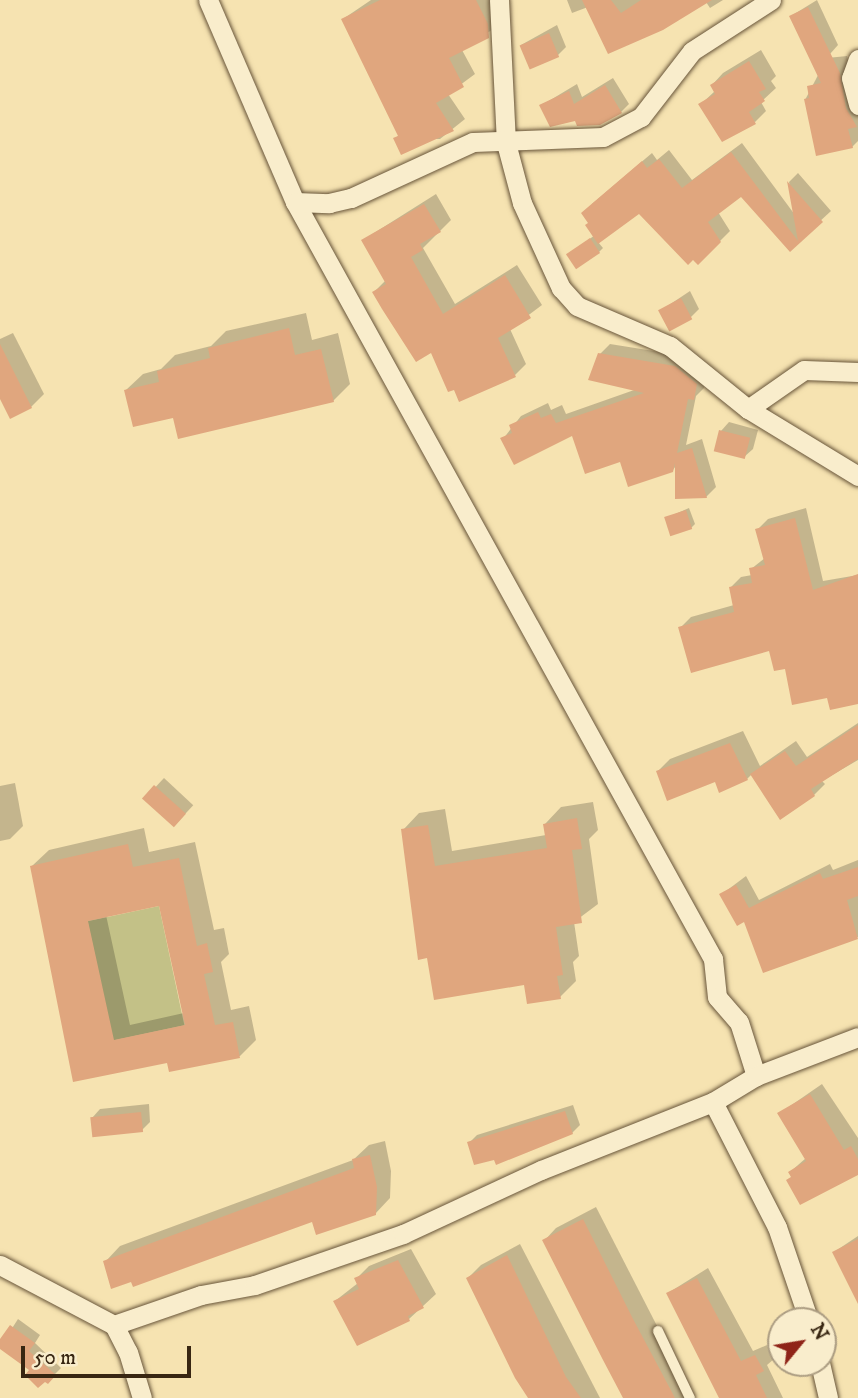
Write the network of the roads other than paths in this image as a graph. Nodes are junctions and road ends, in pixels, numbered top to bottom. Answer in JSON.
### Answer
{"nodes":[{"id":1,"x":208,"y":0,"type":"edge"},
{"id":2,"x":499,"y":0,"type":"edge"},
{"id":3,"x":771,"y":0,"type":"edge"},
{"id":4,"x":858,"y":58,"type":"edge"},
{"id":5,"x":858,"y":106,"type":"edge"},
{"id":6,"x":506,"y":143,"type":"junction"},
{"id":7,"x":296,"y":202,"type":"junction"},
{"id":8,"x":858,"y":372,"type":"edge"},
{"id":9,"x":748,"y":409,"type":"junction"},
{"id":10,"x":858,"y":476,"type":"edge"},
{"id":11,"x":858,"y":1037,"type":"edge"},
{"id":12,"x":755,"y":1076,"type":"junction"},
{"id":13,"x":713,"y":1102,"type":"junction"},
{"id":14,"x":0,"y":1265,"type":"edge"},
{"id":15,"x":804,"y":1307,"type":"edge"},
{"id":16,"x":114,"y":1325,"type":"junction"},
{"id":17,"x":658,"y":1331,"type":"dead end"},
{"id":18,"x":823,"y":1377,"type":"edge"},
{"id":19,"x":142,"y":1398,"type":"edge"},
{"id":20,"x":690,"y":1398,"type":"edge"},
{"id":21,"x":828,"y":1398,"type":"edge"}],
"edges":[{"from":1,"to":7,"type":"street"},
{"from":2,"to":6,"type":"street"},
{"from":3,"to":6,"type":"street"},
{"from":4,"to":5,"type":"street"},
{"from":6,"to":7,"type":"street"},
{"from":6,"to":9,"type":"street"},
{"from":7,"to":12,"type":"street"},
{"from":8,"to":9,"type":"street"},
{"from":9,"to":10,"type":"street"},
{"from":11,"to":12,"type":"street"},
{"from":12,"to":13,"type":"street"},
{"from":13,"to":15,"type":"street"},
{"from":13,"to":16,"type":"street"},
{"from":14,"to":16,"type":"street"},
{"from":16,"to":19,"type":"street"},
{"from":17,"to":20,"type":"lane"},
{"from":18,"to":21,"type":"street"}]}
